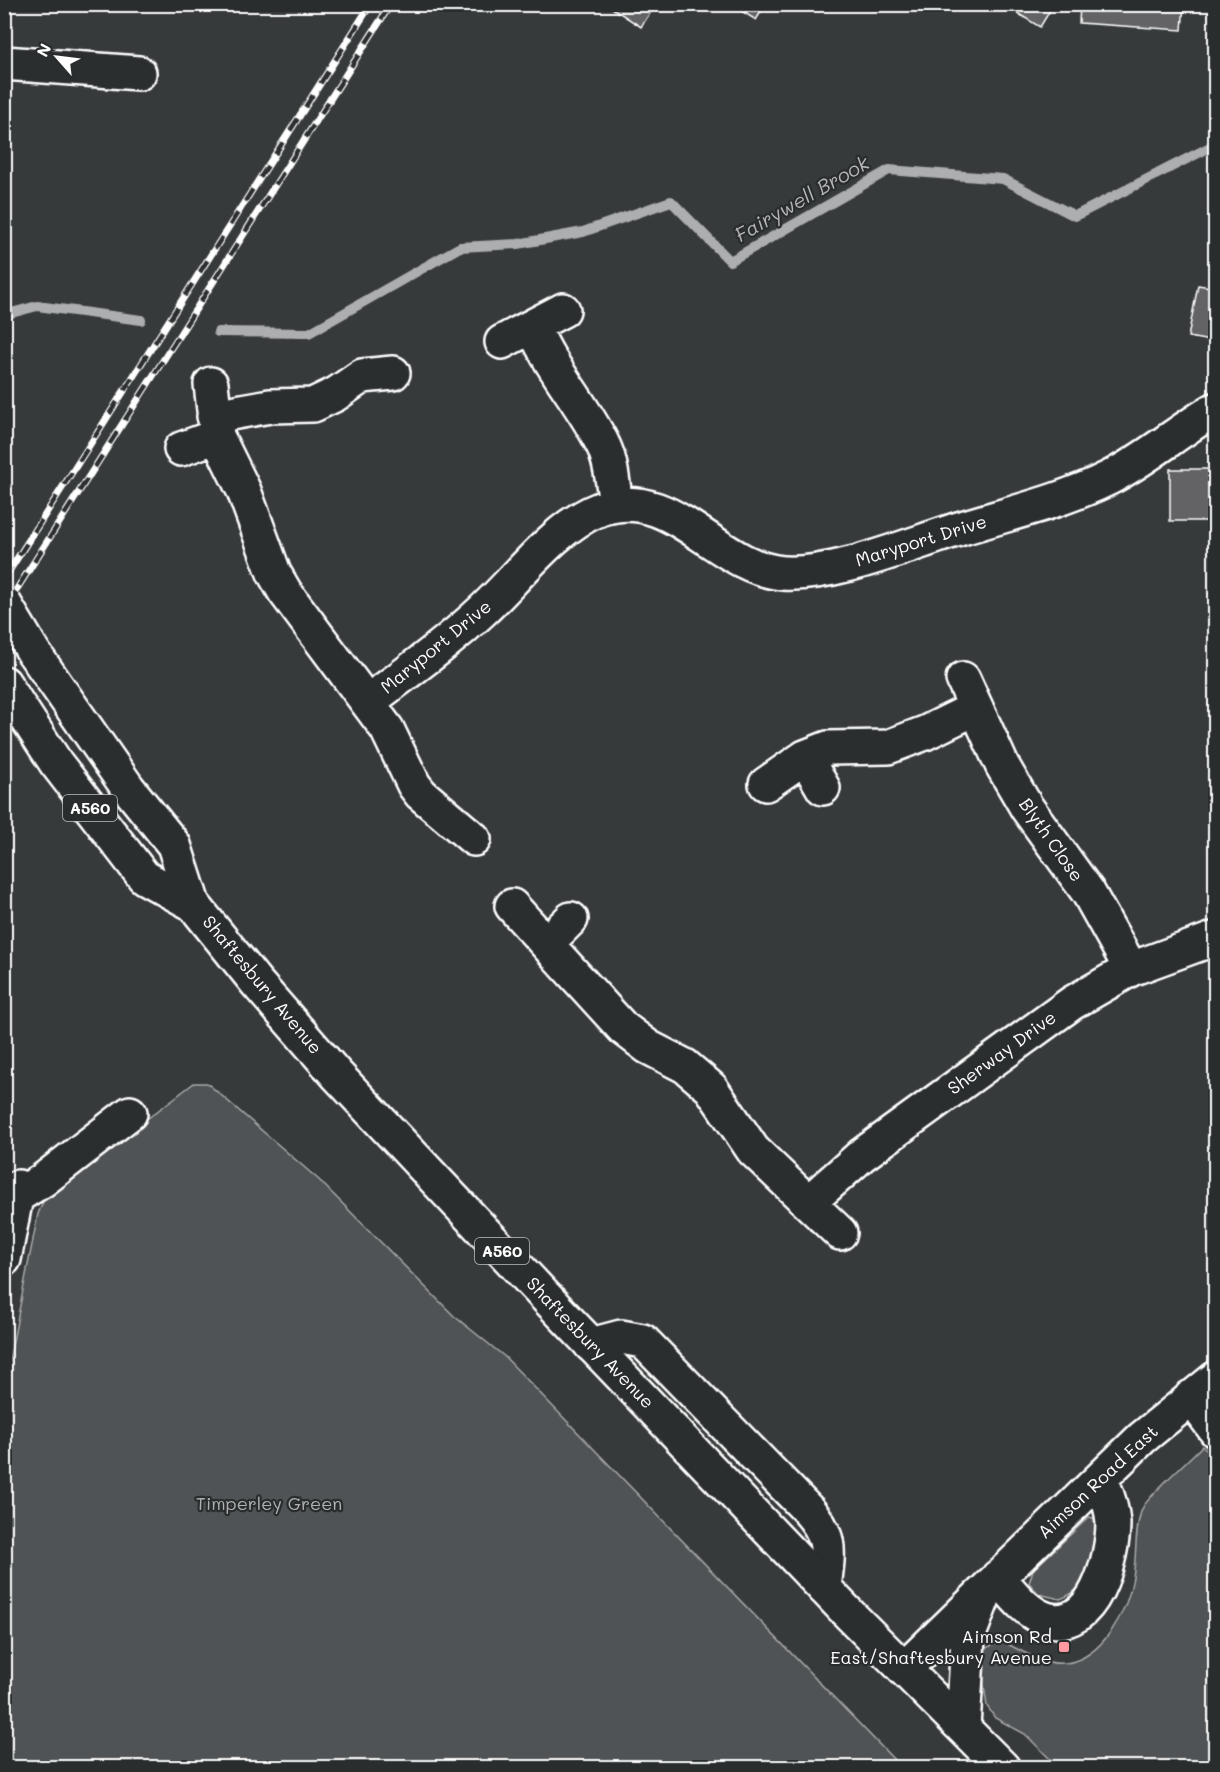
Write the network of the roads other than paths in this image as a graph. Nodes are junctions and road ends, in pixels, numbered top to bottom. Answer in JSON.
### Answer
{"nodes":[{"id":1,"x":4,"y":63,"type":"edge"},
{"id":2,"x":139,"y":74,"type":"dead end"},
{"id":3,"x":563,"y":310,"type":"dead end"},
{"id":4,"x":533,"y":326,"type":"junction"},
{"id":5,"x":502,"y":342,"type":"dead end"},
{"id":6,"x":393,"y":373,"type":"dead end"},
{"id":7,"x":211,"y":384,"type":"dead end"},
{"id":8,"x":1215,"y":409,"type":"edge"},
{"id":9,"x":215,"y":426,"type":"junction"},
{"id":10,"x":181,"y":449,"type":"dead end"},
{"id":11,"x":616,"y":505,"type":"junction"},
{"id":12,"x":4,"y":603,"type":"edge"},
{"id":13,"x":7,"y":687,"type":"edge"},
{"id":14,"x":368,"y":702,"type":"junction"},
{"id":15,"x":805,"y":757,"type":"junction"},
{"id":16,"x":766,"y":784,"type":"dead end"},
{"id":17,"x":823,"y":788,"type":"dead end"},
{"id":18,"x":474,"y":839,"type":"dead end"},
{"id":19,"x":193,"y":904,"type":"junction"},
{"id":20,"x":512,"y":906,"type":"dead end"},
{"id":21,"x":571,"y":919,"type":"dead end"},
{"id":22,"x":1215,"y":938,"type":"edge"},
{"id":23,"x":547,"y":943,"type":"junction"},
{"id":24,"x":1131,"y":969,"type":"junction"},
{"id":25,"x":130,"y":1113,"type":"dead end"},
{"id":26,"x":809,"y":1202,"type":"junction"},
{"id":27,"x":13,"y":1209,"type":"edge"},
{"id":28,"x":840,"y":1233,"type":"dead end"},
{"id":29,"x":4,"y":1259,"type":"edge"},
{"id":30,"x":1203,"y":1388,"type":"edge"},
{"id":31,"x":1215,"y":1431,"type":"edge"},
{"id":32,"x":1101,"y":1479,"type":"junction"},
{"id":33,"x":992,"y":1584,"type":"junction"},
{"id":34,"x":904,"y":1670,"type":"junction"},
{"id":35,"x":963,"y":1727,"type":"junction"},
{"id":36,"x":1004,"y":1767,"type":"edge"}],
"edges":[{"from":1,"to":2,"type":"main road"},
{"from":3,"to":4,"type":"main road"},
{"from":4,"to":5,"type":"main road"},
{"from":4,"to":11,"type":"main road"},
{"from":6,"to":9,"type":"main road"},
{"from":7,"to":9,"type":"main road","name":"Maryport Drive"},
{"from":8,"to":11,"type":"main road","name":"Maryport Drive"},
{"from":9,"to":10,"type":"main road"},
{"from":9,"to":14,"type":"main road","name":"Maryport Drive"},
{"from":11,"to":14,"type":"main road","name":"Maryport Drive"},
{"from":12,"to":19,"type":"main road","name":"Shaftesbury Avenue","number":"A560","bridge":true},
{"from":13,"to":19,"type":"main road","name":"Shaftesbury Avenue","number":"A560"},
{"from":14,"to":18,"type":"main road","name":"Maryport Drive"},
{"from":15,"to":16,"type":"main road","name":"Blyth Close"},
{"from":15,"to":17,"type":"main road"},
{"from":15,"to":24,"type":"main road","name":"Blyth Close"},
{"from":19,"to":34,"type":"main road","name":"Shaftesbury Avenue","number":"A560"},
{"from":20,"to":23,"type":"main road"},
{"from":21,"to":23,"type":"main road"},
{"from":22,"to":24,"type":"main road","name":"Sherway Drive"},
{"from":23,"to":26,"type":"main road"},
{"from":24,"to":26,"type":"main road","name":"Sherway Drive"},
{"from":25,"to":27,"type":"main road"},
{"from":26,"to":28,"type":"main road"},
{"from":27,"to":29,"type":"main road"},
{"from":30,"to":31,"type":"main road"},
{"from":30,"to":32,"type":"main road","name":"Aimson Road East"},
{"from":32,"to":33,"type":"main road","name":"Aimson Road East"},
{"from":32,"to":33,"type":"main road"},
{"from":33,"to":34,"type":"main road","name":"Aimson Road East"},
{"from":33,"to":35,"type":"main road","name":"Aimson Road East"},
{"from":34,"to":35,"type":"main road","name":"Shaftesbury Avenue","number":"A560"},
{"from":35,"to":36,"type":"main road","name":"Shaftesbury Avenue","number":"A560"}]}
